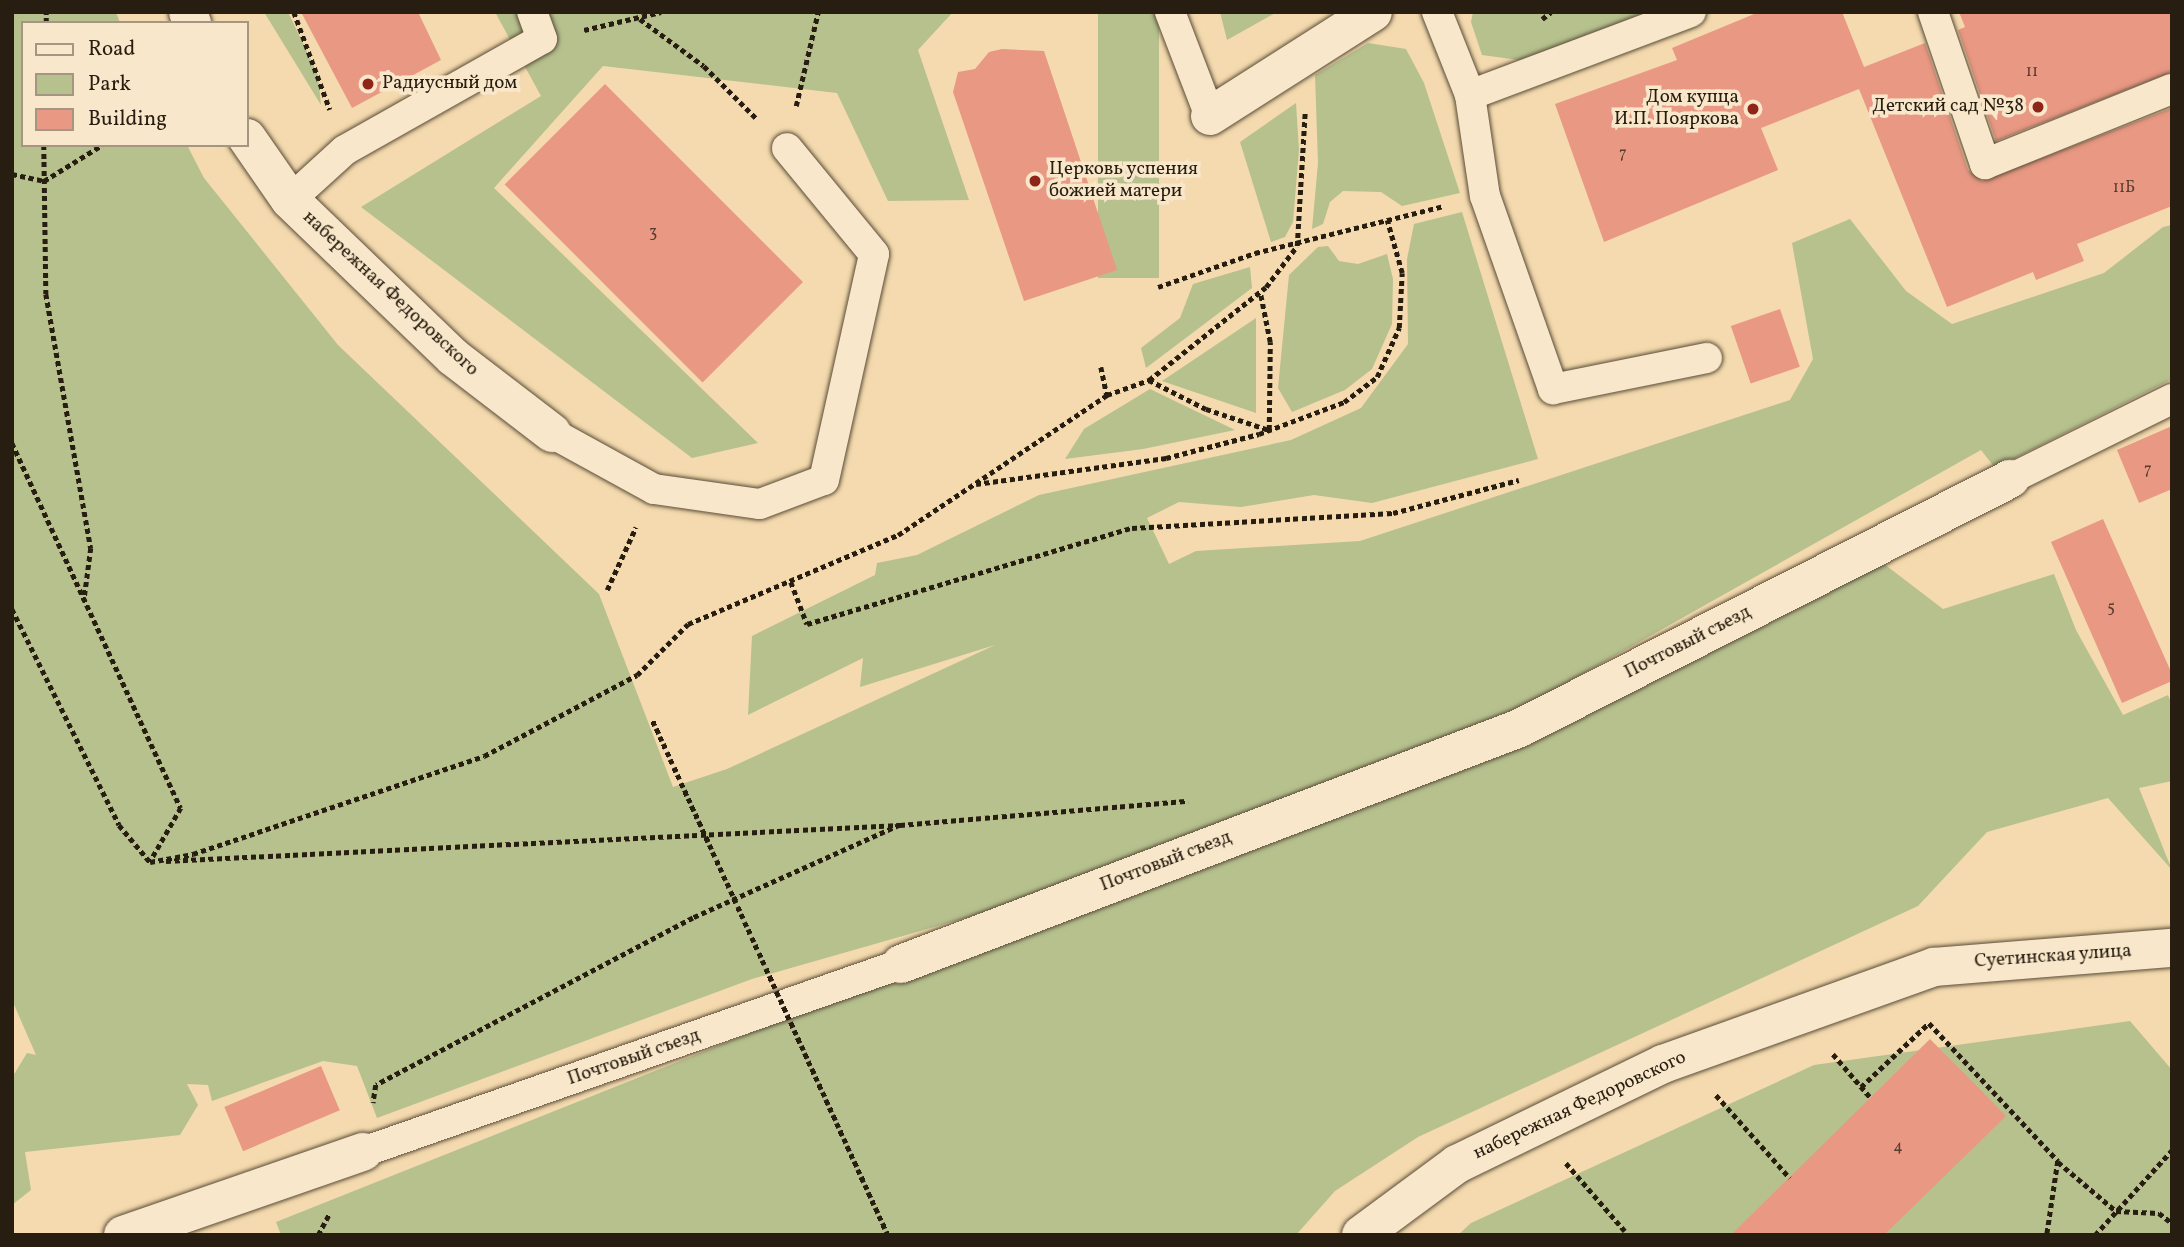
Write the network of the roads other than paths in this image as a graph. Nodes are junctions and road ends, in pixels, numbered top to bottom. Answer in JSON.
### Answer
{"nodes":[{"id":1,"x":1170,"y":12,"type":"edge"},
{"id":2,"x":1373,"y":12,"type":"edge"},
{"id":3,"x":1437,"y":12,"type":"edge"},
{"id":4,"x":1691,"y":12,"type":"edge"},
{"id":5,"x":1933,"y":12,"type":"edge"},
{"id":6,"x":537,"y":26,"type":"edge"},
{"id":7,"x":2172,"y":89,"type":"edge"},
{"id":8,"x":1470,"y":95,"type":"junction"},
{"id":9,"x":1210,"y":116,"type":"joint"},
{"id":10,"x":248,"y":139,"type":"edge"},
{"id":11,"x":787,"y":148,"type":"road end"},
{"id":12,"x":290,"y":200,"type":"junction"},
{"id":13,"x":1707,"y":358,"type":"dead end"},
{"id":14,"x":2172,"y":399,"type":"edge"},
{"id":15,"x":552,"y":433,"type":"joint"},
{"id":16,"x":2010,"y":479,"type":"joint"},
{"id":17,"x":2172,"y":948,"type":"edge"},
{"id":18,"x":901,"y":964,"type":"joint"},
{"id":19,"x":1934,"y":967,"type":"joint"},
{"id":20,"x":363,"y":1152,"type":"joint"},
{"id":21,"x":122,"y":1235,"type":"edge"},
{"id":22,"x":1361,"y":1235,"type":"edge"}],
"edges":[{"from":1,"to":9,"type":"lane"},
{"from":2,"to":9,"type":"street"},
{"from":3,"to":8,"type":"lane"},
{"from":4,"to":8,"type":"lane"},
{"from":5,"to":7,"type":"lane"},
{"from":6,"to":12,"type":"lane"},
{"from":8,"to":13,"type":"lane"},
{"from":10,"to":12,"type":"street","name":"набережная Федоровского"},
{"from":11,"to":15,"type":"lane"},
{"from":12,"to":15,"type":"street","name":"набережная Федоровского"},
{"from":14,"to":16,"type":"lane","name":"Почтовый съезд"},
{"from":16,"to":18,"type":"street","name":"Почтовый съезд"},
{"from":17,"to":19,"type":"street","name":"Суетинская улица"},
{"from":18,"to":20,"type":"lane","name":"Почтовый съезд"},
{"from":19,"to":22,"type":"street","name":"набережная Федоровского"},
{"from":20,"to":21,"type":"street","name":"Почтовый съезд"}]}
